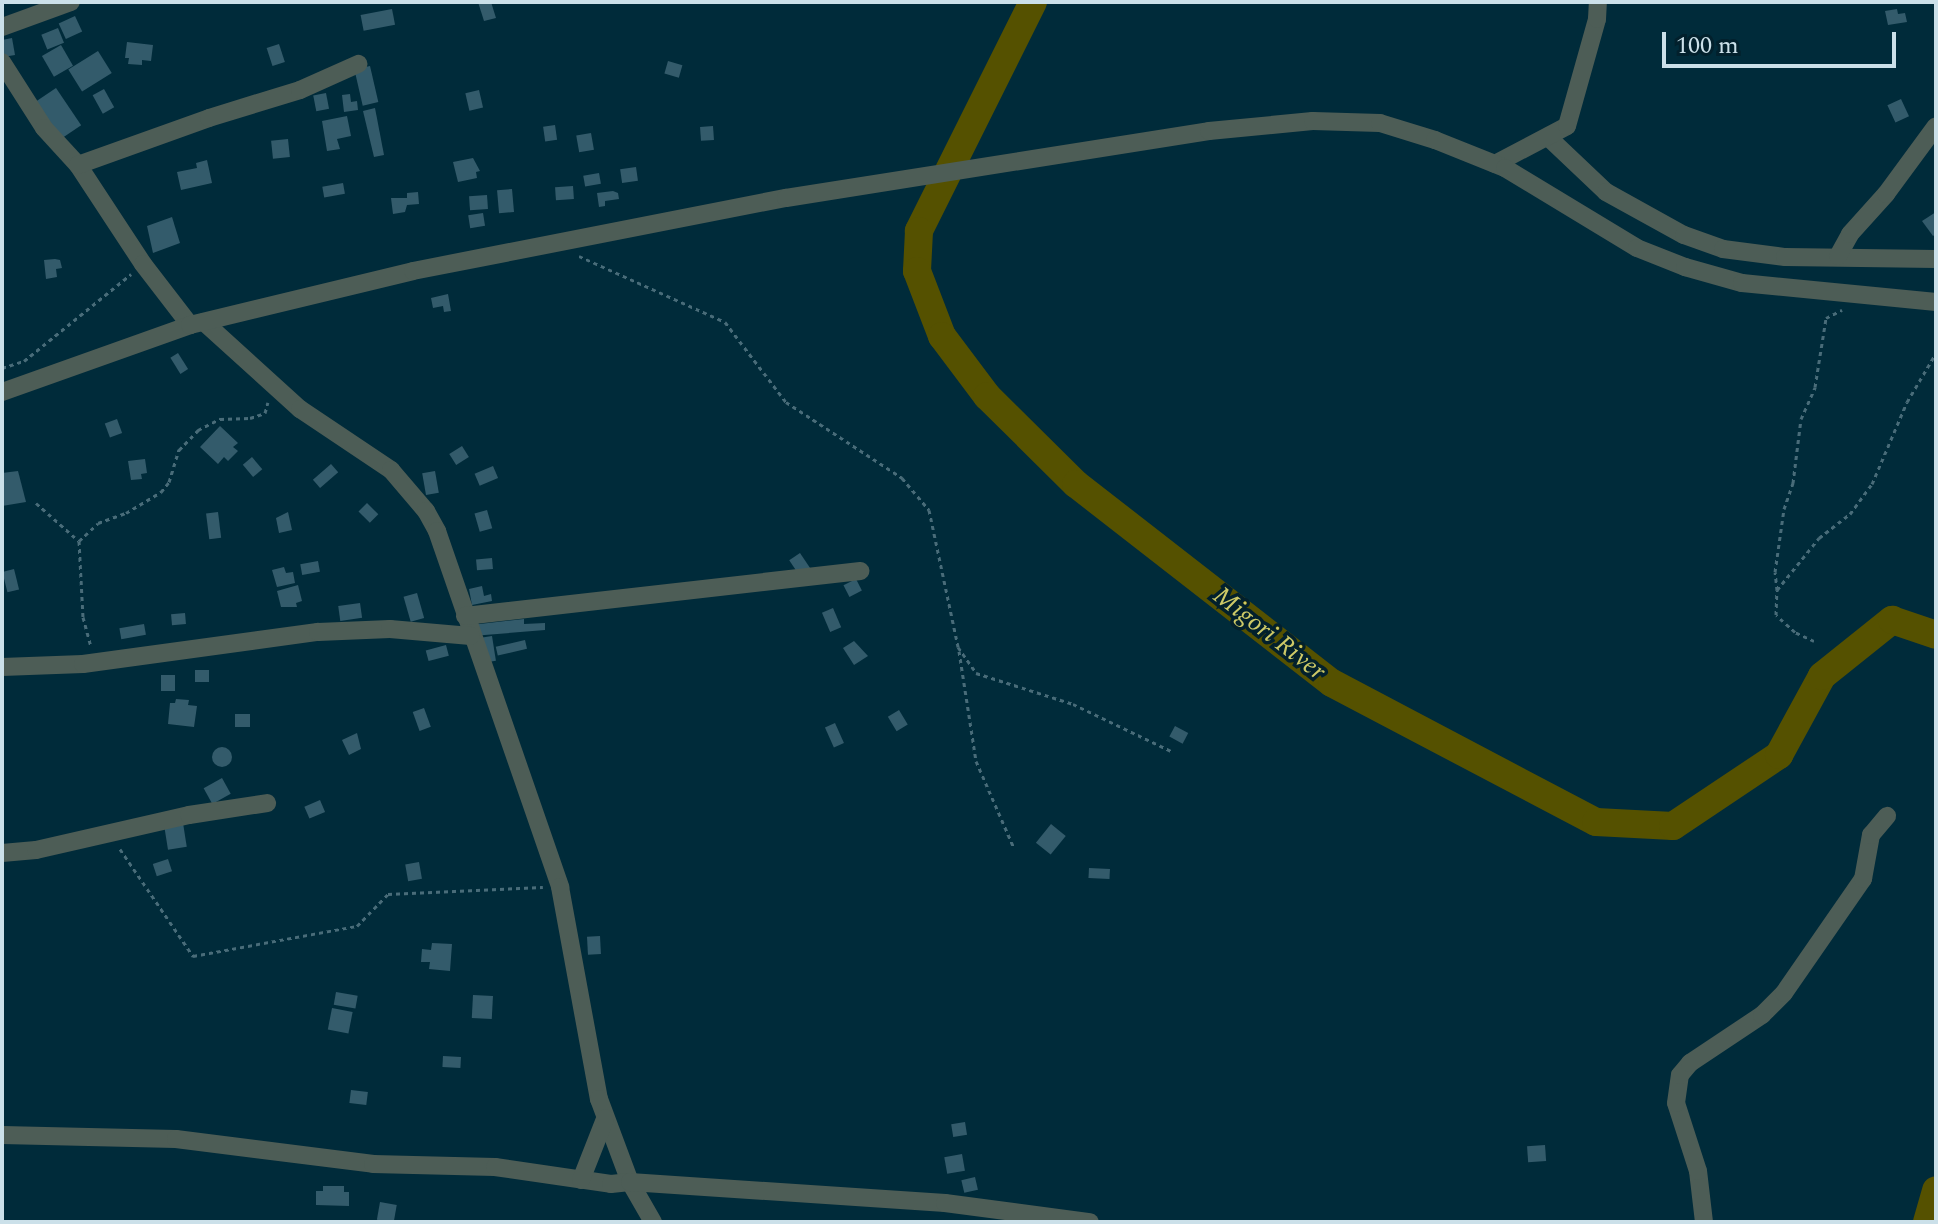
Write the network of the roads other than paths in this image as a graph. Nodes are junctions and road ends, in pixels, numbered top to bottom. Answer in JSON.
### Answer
{"nodes":[{"id":1,"x":71,"y":2,"type":"edge"},
{"id":2,"x":1598,"y":2,"type":"edge"},
{"id":3,"x":2,"y":27,"type":"edge"},
{"id":4,"x":2,"y":62,"type":"edge"},
{"id":5,"x":358,"y":64,"type":"dead end"},
{"id":6,"x":1936,"y":126,"type":"edge"},
{"id":7,"x":1548,"y":137,"type":"junction"},
{"id":8,"x":1495,"y":164,"type":"junction"},
{"id":9,"x":78,"y":165,"type":"junction"},
{"id":10,"x":1838,"y":256,"type":"junction"},
{"id":11,"x":1936,"y":259,"type":"edge"},
{"id":12,"x":1936,"y":302,"type":"edge"},
{"id":13,"x":197,"y":324,"type":"junction"},
{"id":14,"x":2,"y":392,"type":"edge"},
{"id":15,"x":860,"y":571,"type":"dead end"},
{"id":16,"x":465,"y":616,"type":"junction"},
{"id":17,"x":471,"y":636,"type":"junction"},
{"id":18,"x":2,"y":667,"type":"edge"},
{"id":19,"x":267,"y":803,"type":"dead end"},
{"id":20,"x":1887,"y":816,"type":"dead end"},
{"id":21,"x":2,"y":853,"type":"edge"},
{"id":22,"x":605,"y":1119,"type":"junction"},
{"id":23,"x":2,"y":1135,"type":"edge"},
{"id":24,"x":581,"y":1180,"type":"junction"},
{"id":25,"x":630,"y":1182,"type":"junction"},
{"id":26,"x":653,"y":1222,"type":"edge"},
{"id":27,"x":1090,"y":1222,"type":"edge"},
{"id":28,"x":1704,"y":1222,"type":"edge"}],
"edges":[{"from":1,"to":3,"type":"street"},
{"from":2,"to":7,"type":"street"},
{"from":4,"to":9,"type":"street"},
{"from":5,"to":9,"type":"street"},
{"from":6,"to":10,"type":"street"},
{"from":7,"to":8,"type":"street"},
{"from":7,"to":10,"type":"street"},
{"from":8,"to":12,"type":"street"},
{"from":8,"to":13,"type":"street"},
{"from":9,"to":13,"type":"street"},
{"from":10,"to":11,"type":"street"},
{"from":13,"to":14,"type":"street"},
{"from":13,"to":16,"type":"street"},
{"from":15,"to":16,"type":"street"},
{"from":16,"to":17,"type":"street"},
{"from":17,"to":18,"type":"street"},
{"from":17,"to":22,"type":"street"},
{"from":19,"to":21,"type":"street"},
{"from":20,"to":28,"type":"street"},
{"from":22,"to":24,"type":"street"},
{"from":22,"to":25,"type":"street"},
{"from":23,"to":24,"type":"street"},
{"from":24,"to":25,"type":"street"},
{"from":25,"to":26,"type":"street"},
{"from":25,"to":27,"type":"street"}]}
